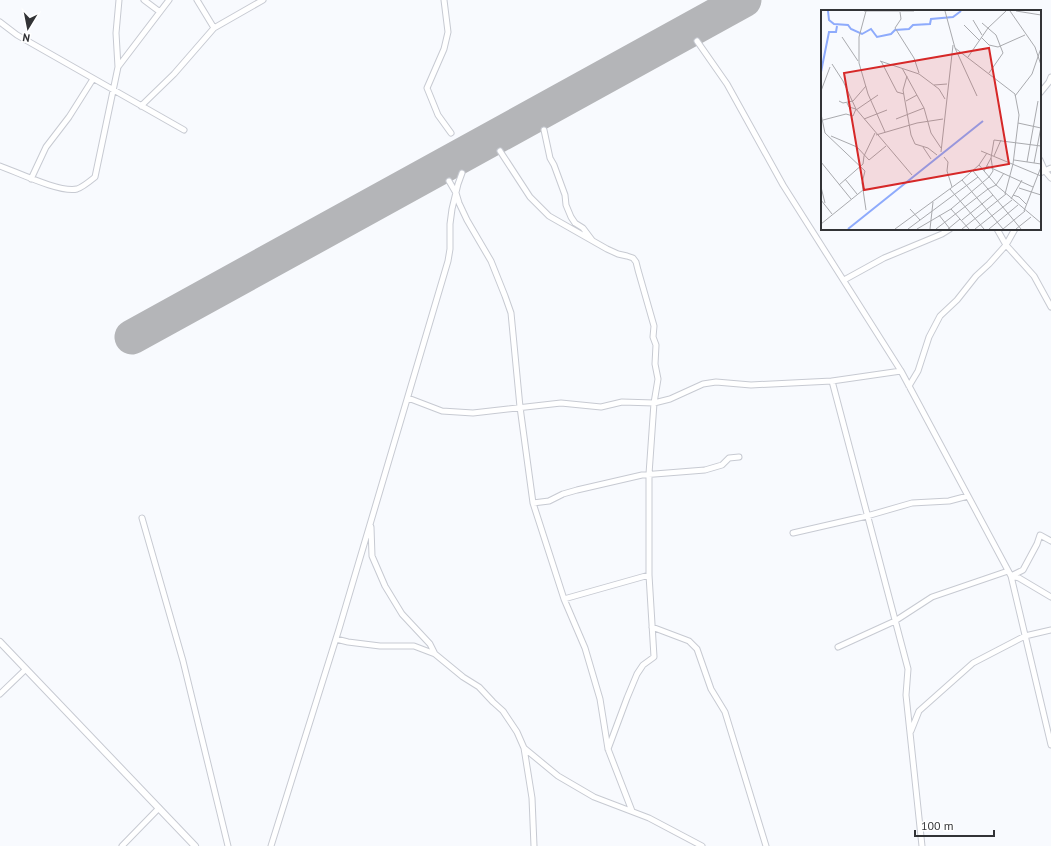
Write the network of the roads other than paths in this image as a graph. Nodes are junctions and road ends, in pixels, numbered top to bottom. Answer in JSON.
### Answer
{"nodes":[{"id":1,"x":119,"y":0,"type":"edge"},
{"id":2,"x":144,"y":0,"type":"edge"},
{"id":3,"x":169,"y":0,"type":"edge"},
{"id":4,"x":196,"y":0,"type":"edge"},
{"id":5,"x":263,"y":0,"type":"edge"},
{"id":6,"x":444,"y":0,"type":"edge"},
{"id":7,"x":160,"y":12,"type":"junction"},
{"id":8,"x":0,"y":22,"type":"edge"},
{"id":9,"x":214,"y":28,"type":"junction"},
{"id":10,"x":697,"y":41,"type":"dead end"},
{"id":11,"x":118,"y":67,"type":"junction"},
{"id":12,"x":1051,"y":77,"type":"edge"},
{"id":13,"x":93,"y":79,"type":"junction"},
{"id":14,"x":113,"y":90,"type":"junction"},
{"id":15,"x":1041,"y":92,"type":"edge"},
{"id":16,"x":140,"y":106,"type":"junction"},
{"id":17,"x":184,"y":130,"type":"dead end"},
{"id":18,"x":544,"y":130,"type":"dead end"},
{"id":19,"x":450,"y":133,"type":"dead end"},
{"id":20,"x":500,"y":151,"type":"dead end"},
{"id":21,"x":0,"y":166,"type":"edge"},
{"id":22,"x":1051,"y":168,"type":"edge"},
{"id":23,"x":1042,"y":172,"type":"edge"},
{"id":24,"x":462,"y":173,"type":"dead end"},
{"id":25,"x":1051,"y":178,"type":"edge"},
{"id":26,"x":31,"y":179,"type":"junction"},
{"id":27,"x":449,"y":180,"type":"dead end"},
{"id":28,"x":456,"y":193,"type":"junction"},
{"id":29,"x":948,"y":230,"type":"edge"},
{"id":30,"x":998,"y":230,"type":"edge"},
{"id":31,"x":1014,"y":230,"type":"edge"},
{"id":32,"x":594,"y":242,"type":"junction"},
{"id":33,"x":1006,"y":245,"type":"junction"},
{"id":34,"x":844,"y":280,"type":"junction"},
{"id":35,"x":1051,"y":307,"type":"edge"},
{"id":36,"x":901,"y":371,"type":"junction"},
{"id":37,"x":832,"y":381,"type":"junction"},
{"id":38,"x":909,"y":386,"type":"junction"},
{"id":39,"x":408,"y":398,"type":"junction"},
{"id":40,"x":654,"y":403,"type":"junction"},
{"id":41,"x":520,"y":407,"type":"junction"},
{"id":42,"x":739,"y":457,"type":"dead end"},
{"id":43,"x":649,"y":474,"type":"junction"},
{"id":44,"x":968,"y":496,"type":"junction"},
{"id":45,"x":533,"y":502,"type":"junction"},
{"id":46,"x":867,"y":516,"type":"junction"},
{"id":47,"x":142,"y":518,"type":"dead end"},
{"id":48,"x":371,"y":522,"type":"junction"},
{"id":49,"x":793,"y":533,"type":"dead end"},
{"id":50,"x":1051,"y":541,"type":"edge"},
{"id":51,"x":1008,"y":571,"type":"junction"},
{"id":52,"x":649,"y":575,"type":"junction"},
{"id":53,"x":1011,"y":576,"type":"junction"},
{"id":54,"x":1051,"y":597,"type":"edge"},
{"id":55,"x":564,"y":599,"type":"junction"},
{"id":56,"x":895,"y":621,"type":"junction"},
{"id":57,"x":652,"y":627,"type":"junction"},
{"id":58,"x":1051,"y":630,"type":"edge"},
{"id":59,"x":1025,"y":636,"type":"junction"},
{"id":60,"x":336,"y":639,"type":"junction"},
{"id":61,"x":0,"y":642,"type":"edge"},
{"id":62,"x":838,"y":647,"type":"dead end"},
{"id":63,"x":435,"y":654,"type":"junction"},
{"id":64,"x":26,"y":669,"type":"junction"},
{"id":65,"x":0,"y":694,"type":"edge"},
{"id":66,"x":910,"y":734,"type":"junction"},
{"id":67,"x":1051,"y":745,"type":"edge"},
{"id":68,"x":524,"y":748,"type":"junction"},
{"id":69,"x":608,"y":749,"type":"junction"},
{"id":70,"x":159,"y":808,"type":"junction"},
{"id":71,"x":632,"y":811,"type":"junction"},
{"id":72,"x":122,"y":846,"type":"edge"},
{"id":73,"x":195,"y":846,"type":"edge"},
{"id":74,"x":228,"y":846,"type":"edge"},
{"id":75,"x":271,"y":846,"type":"edge"},
{"id":76,"x":534,"y":846,"type":"edge"},
{"id":77,"x":702,"y":846,"type":"edge"},
{"id":78,"x":766,"y":846,"type":"edge"},
{"id":79,"x":922,"y":846,"type":"edge"}],
"edges":[{"from":1,"to":11,"type":"street"},
{"from":2,"to":7,"type":"street"},
{"from":3,"to":7,"type":"street"},
{"from":4,"to":9,"type":"street"},
{"from":5,"to":9,"type":"street"},
{"from":6,"to":19,"type":"street"},
{"from":7,"to":11,"type":"street"},
{"from":8,"to":13,"type":"street"},
{"from":9,"to":16,"type":"street"},
{"from":10,"to":34,"type":"street"},
{"from":11,"to":14,"type":"street"},
{"from":12,"to":15,"type":"street"},
{"from":13,"to":14,"type":"street"},
{"from":13,"to":26,"type":"street"},
{"from":14,"to":16,"type":"street"},
{"from":14,"to":26,"type":"street"},
{"from":16,"to":17,"type":"street"},
{"from":18,"to":32,"type":"street"},
{"from":20,"to":32,"type":"street"},
{"from":21,"to":26,"type":"street"},
{"from":22,"to":23,"type":"street"},
{"from":23,"to":25,"type":"street"},
{"from":24,"to":28,"type":"street"},
{"from":27,"to":28,"type":"street"},
{"from":28,"to":39,"type":"street"},
{"from":28,"to":41,"type":"street"},
{"from":29,"to":34,"type":"street"},
{"from":30,"to":33,"type":"street"},
{"from":31,"to":33,"type":"street"},
{"from":32,"to":40,"type":"street"},
{"from":33,"to":35,"type":"street"},
{"from":33,"to":38,"type":"street"},
{"from":34,"to":36,"type":"street"},
{"from":36,"to":37,"type":"street"},
{"from":36,"to":38,"type":"street"},
{"from":37,"to":40,"type":"street"},
{"from":37,"to":46,"type":"street"},
{"from":38,"to":44,"type":"street"},
{"from":39,"to":41,"type":"street"},
{"from":39,"to":48,"type":"street"},
{"from":40,"to":41,"type":"street"},
{"from":40,"to":43,"type":"street"},
{"from":41,"to":45,"type":"street"},
{"from":42,"to":43,"type":"street"},
{"from":43,"to":45,"type":"street"},
{"from":43,"to":52,"type":"street"},
{"from":44,"to":46,"type":"street"},
{"from":44,"to":51,"type":"street"},
{"from":45,"to":55,"type":"street"},
{"from":46,"to":49,"type":"street"},
{"from":46,"to":56,"type":"street"},
{"from":47,"to":74,"type":"street"},
{"from":48,"to":60,"type":"street"},
{"from":48,"to":63,"type":"street"},
{"from":50,"to":53,"type":"street"},
{"from":51,"to":53,"type":"street"},
{"from":51,"to":56,"type":"street"},
{"from":52,"to":55,"type":"street"},
{"from":52,"to":57,"type":"street"},
{"from":53,"to":54,"type":"street"},
{"from":53,"to":59,"type":"street"},
{"from":55,"to":69,"type":"street"},
{"from":56,"to":62,"type":"street"},
{"from":56,"to":66,"type":"street"},
{"from":57,"to":69,"type":"street"},
{"from":57,"to":78,"type":"street"},
{"from":58,"to":59,"type":"street"},
{"from":59,"to":66,"type":"street"},
{"from":59,"to":67,"type":"street"},
{"from":60,"to":63,"type":"street"},
{"from":60,"to":75,"type":"street"},
{"from":61,"to":64,"type":"street"},
{"from":63,"to":68,"type":"street"},
{"from":64,"to":65,"type":"street"},
{"from":64,"to":70,"type":"street"},
{"from":66,"to":79,"type":"street"},
{"from":68,"to":71,"type":"street"},
{"from":68,"to":76,"type":"street"},
{"from":69,"to":71,"type":"street"},
{"from":70,"to":72,"type":"street"},
{"from":70,"to":73,"type":"street"},
{"from":71,"to":77,"type":"street"}]}
